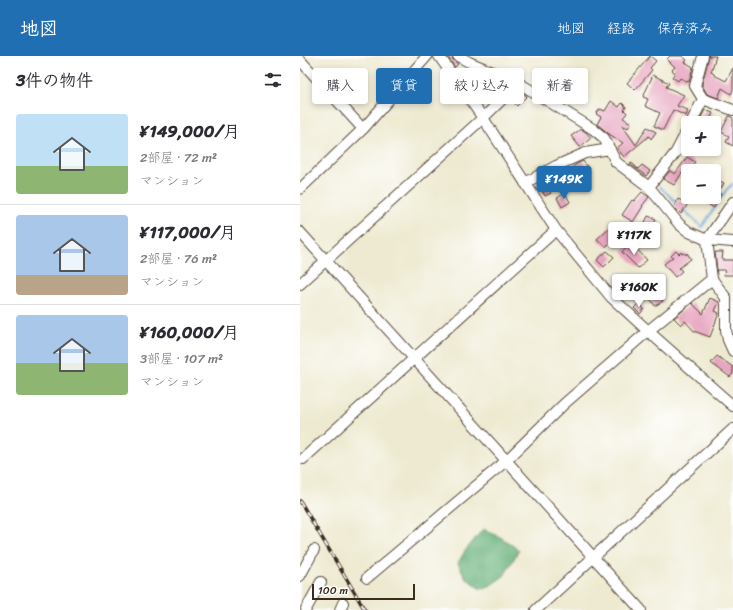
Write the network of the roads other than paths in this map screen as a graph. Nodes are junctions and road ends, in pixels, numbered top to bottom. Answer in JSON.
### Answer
{"nodes":[{"id":1,"x":427,"y":56,"type":"edge"},
{"id":2,"x":439,"y":56,"type":"edge"},
{"id":3,"x":458,"y":56,"type":"edge"},
{"id":4,"x":703,"y":56,"type":"edge"},
{"id":5,"x":300,"y":60,"type":"edge"},
{"id":6,"x":483,"y":68,"type":"edge"},
{"id":7,"x":524,"y":86,"type":"edge"},
{"id":8,"x":703,"y":99,"type":"junction"},
{"id":9,"x":497,"y":104,"type":"edge"},
{"id":10,"x":733,"y":110,"type":"edge"},
{"id":11,"x":694,"y":116,"type":"edge"},
{"id":12,"x":483,"y":118,"type":"junction"},
{"id":13,"x":363,"y":129,"type":"junction"},
{"id":14,"x":681,"y":142,"type":"edge"},
{"id":15,"x":610,"y":149,"type":"junction"},
{"id":16,"x":525,"y":183,"type":"junction"},
{"id":17,"x":649,"y":187,"type":"junction"},
{"id":18,"x":300,"y":189,"type":"edge"},
{"id":19,"x":733,"y":202,"type":"edge"},
{"id":20,"x":556,"y":230,"type":"junction"},
{"id":21,"x":300,"y":232,"type":"edge"},
{"id":22,"x":708,"y":240,"type":"junction"},
{"id":23,"x":733,"y":242,"type":"edge"},
{"id":24,"x":327,"y":260,"type":"junction"},
{"id":25,"x":712,"y":279,"type":"junction"},
{"id":26,"x":300,"y":284,"type":"edge"},
{"id":27,"x":648,"y":331,"type":"junction"},
{"id":28,"x":733,"y":351,"type":"edge"},
{"id":29,"x":415,"y":359,"type":"junction"},
{"id":30,"x":733,"y":404,"type":"edge"},
{"id":31,"x":733,"y":429,"type":"edge"},
{"id":32,"x":303,"y":459,"type":"dead end"},
{"id":33,"x":507,"y":460,"type":"junction"},
{"id":34,"x":314,"y":550,"type":"dead end"},
{"id":35,"x":594,"y":557,"type":"junction"},
{"id":36,"x":300,"y":576,"type":"edge"},
{"id":37,"x":367,"y":578,"type":"dead end"},
{"id":38,"x":321,"y":582,"type":"dead end"},
{"id":39,"x":305,"y":608,"type":"edge"},
{"id":40,"x":536,"y":610,"type":"edge"},
{"id":41,"x":641,"y":610,"type":"edge"}],
"edges":[{"from":1,"to":13,"type":"street"},
{"from":2,"to":12,"type":"street"},
{"from":3,"to":6,"type":"street"},
{"from":4,"to":8,"type":"street"},
{"from":5,"to":13,"type":"street"},
{"from":7,"to":15,"type":"street"},
{"from":8,"to":10,"type":"street"},
{"from":8,"to":11,"type":"street"},
{"from":9,"to":12,"type":"street"},
{"from":12,"to":16,"type":"street"},
{"from":12,"to":24,"type":"street"},
{"from":13,"to":18,"type":"street"},
{"from":14,"to":17,"type":"street"},
{"from":15,"to":16,"type":"street"},
{"from":15,"to":17,"type":"street"},
{"from":16,"to":20,"type":"street"},
{"from":17,"to":22,"type":"street"},
{"from":19,"to":22,"type":"street"},
{"from":20,"to":27,"type":"street"},
{"from":20,"to":29,"type":"street"},
{"from":21,"to":24,"type":"street"},
{"from":22,"to":23,"type":"street"},
{"from":22,"to":25,"type":"street"},
{"from":24,"to":26,"type":"street"},
{"from":24,"to":29,"type":"street"},
{"from":25,"to":27,"type":"street"},
{"from":25,"to":28,"type":"street"},
{"from":27,"to":30,"type":"street"},
{"from":27,"to":33,"type":"street"},
{"from":29,"to":32,"type":"street"},
{"from":29,"to":33,"type":"street"},
{"from":31,"to":35,"type":"street"},
{"from":33,"to":35,"type":"street"},
{"from":33,"to":37,"type":"street"},
{"from":34,"to":36,"type":"street"},
{"from":35,"to":40,"type":"street"},
{"from":35,"to":41,"type":"street"},
{"from":38,"to":39,"type":"street"}]}
